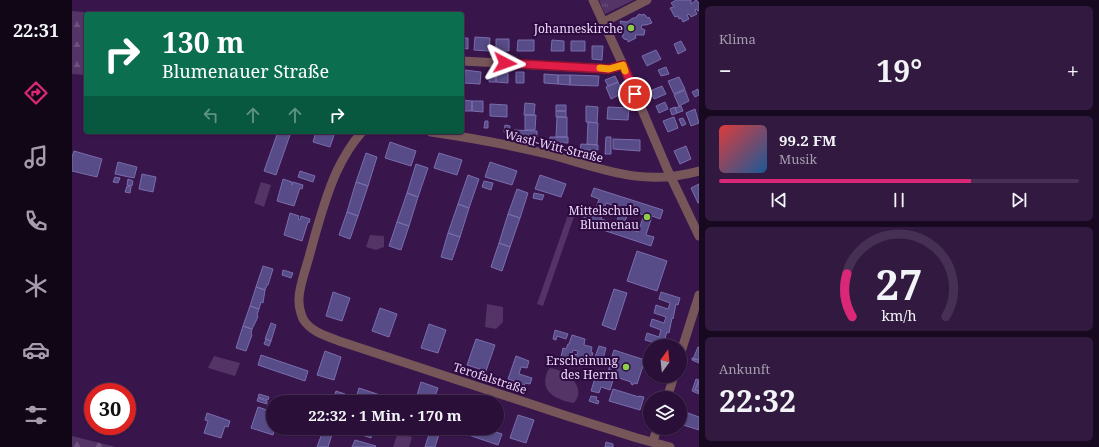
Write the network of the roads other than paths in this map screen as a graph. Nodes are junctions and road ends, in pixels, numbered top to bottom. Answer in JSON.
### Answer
{"nodes":[{"id":1,"x":593,"y":0,"type":"edge"},
{"id":2,"x":648,"y":0,"type":"edge"},
{"id":3,"x":604,"y":22,"type":"junction"},
{"id":4,"x":464,"y":61,"type":"edge"},
{"id":5,"x":623,"y":65,"type":"junction"},
{"id":6,"x":360,"y":134,"type":"edge"},
{"id":7,"x":443,"y":134,"type":"edge"},
{"id":8,"x":699,"y":172,"type":"edge"},
{"id":9,"x":672,"y":177,"type":"junction"},
{"id":10,"x":699,"y":236,"type":"edge"},
{"id":11,"x":699,"y":295,"type":"edge"},
{"id":12,"x":685,"y":339,"type":"edge"},
{"id":13,"x":655,"y":435,"type":"edge"},
{"id":14,"x":653,"y":442,"type":"junction"},
{"id":15,"x":670,"y":447,"type":"edge"}],
"edges":[{"from":1,"to":3,"type":"street"},
{"from":2,"to":3,"type":"street"},
{"from":3,"to":5,"type":"street"},
{"from":4,"to":5,"type":"street"},
{"from":5,"to":9,"type":"street"},
{"from":6,"to":14,"type":"street","name":"Terofalstraße"},
{"from":7,"to":9,"type":"street","name":"Wastl-Witt-Straße"},
{"from":8,"to":9,"type":"street","name":"Wastl-Witt-Straße"},
{"from":9,"to":10,"type":"street"},
{"from":11,"to":12,"type":"street"},
{"from":13,"to":14,"type":"street"},
{"from":14,"to":15,"type":"street","name":"Terofalstraße"}]}
